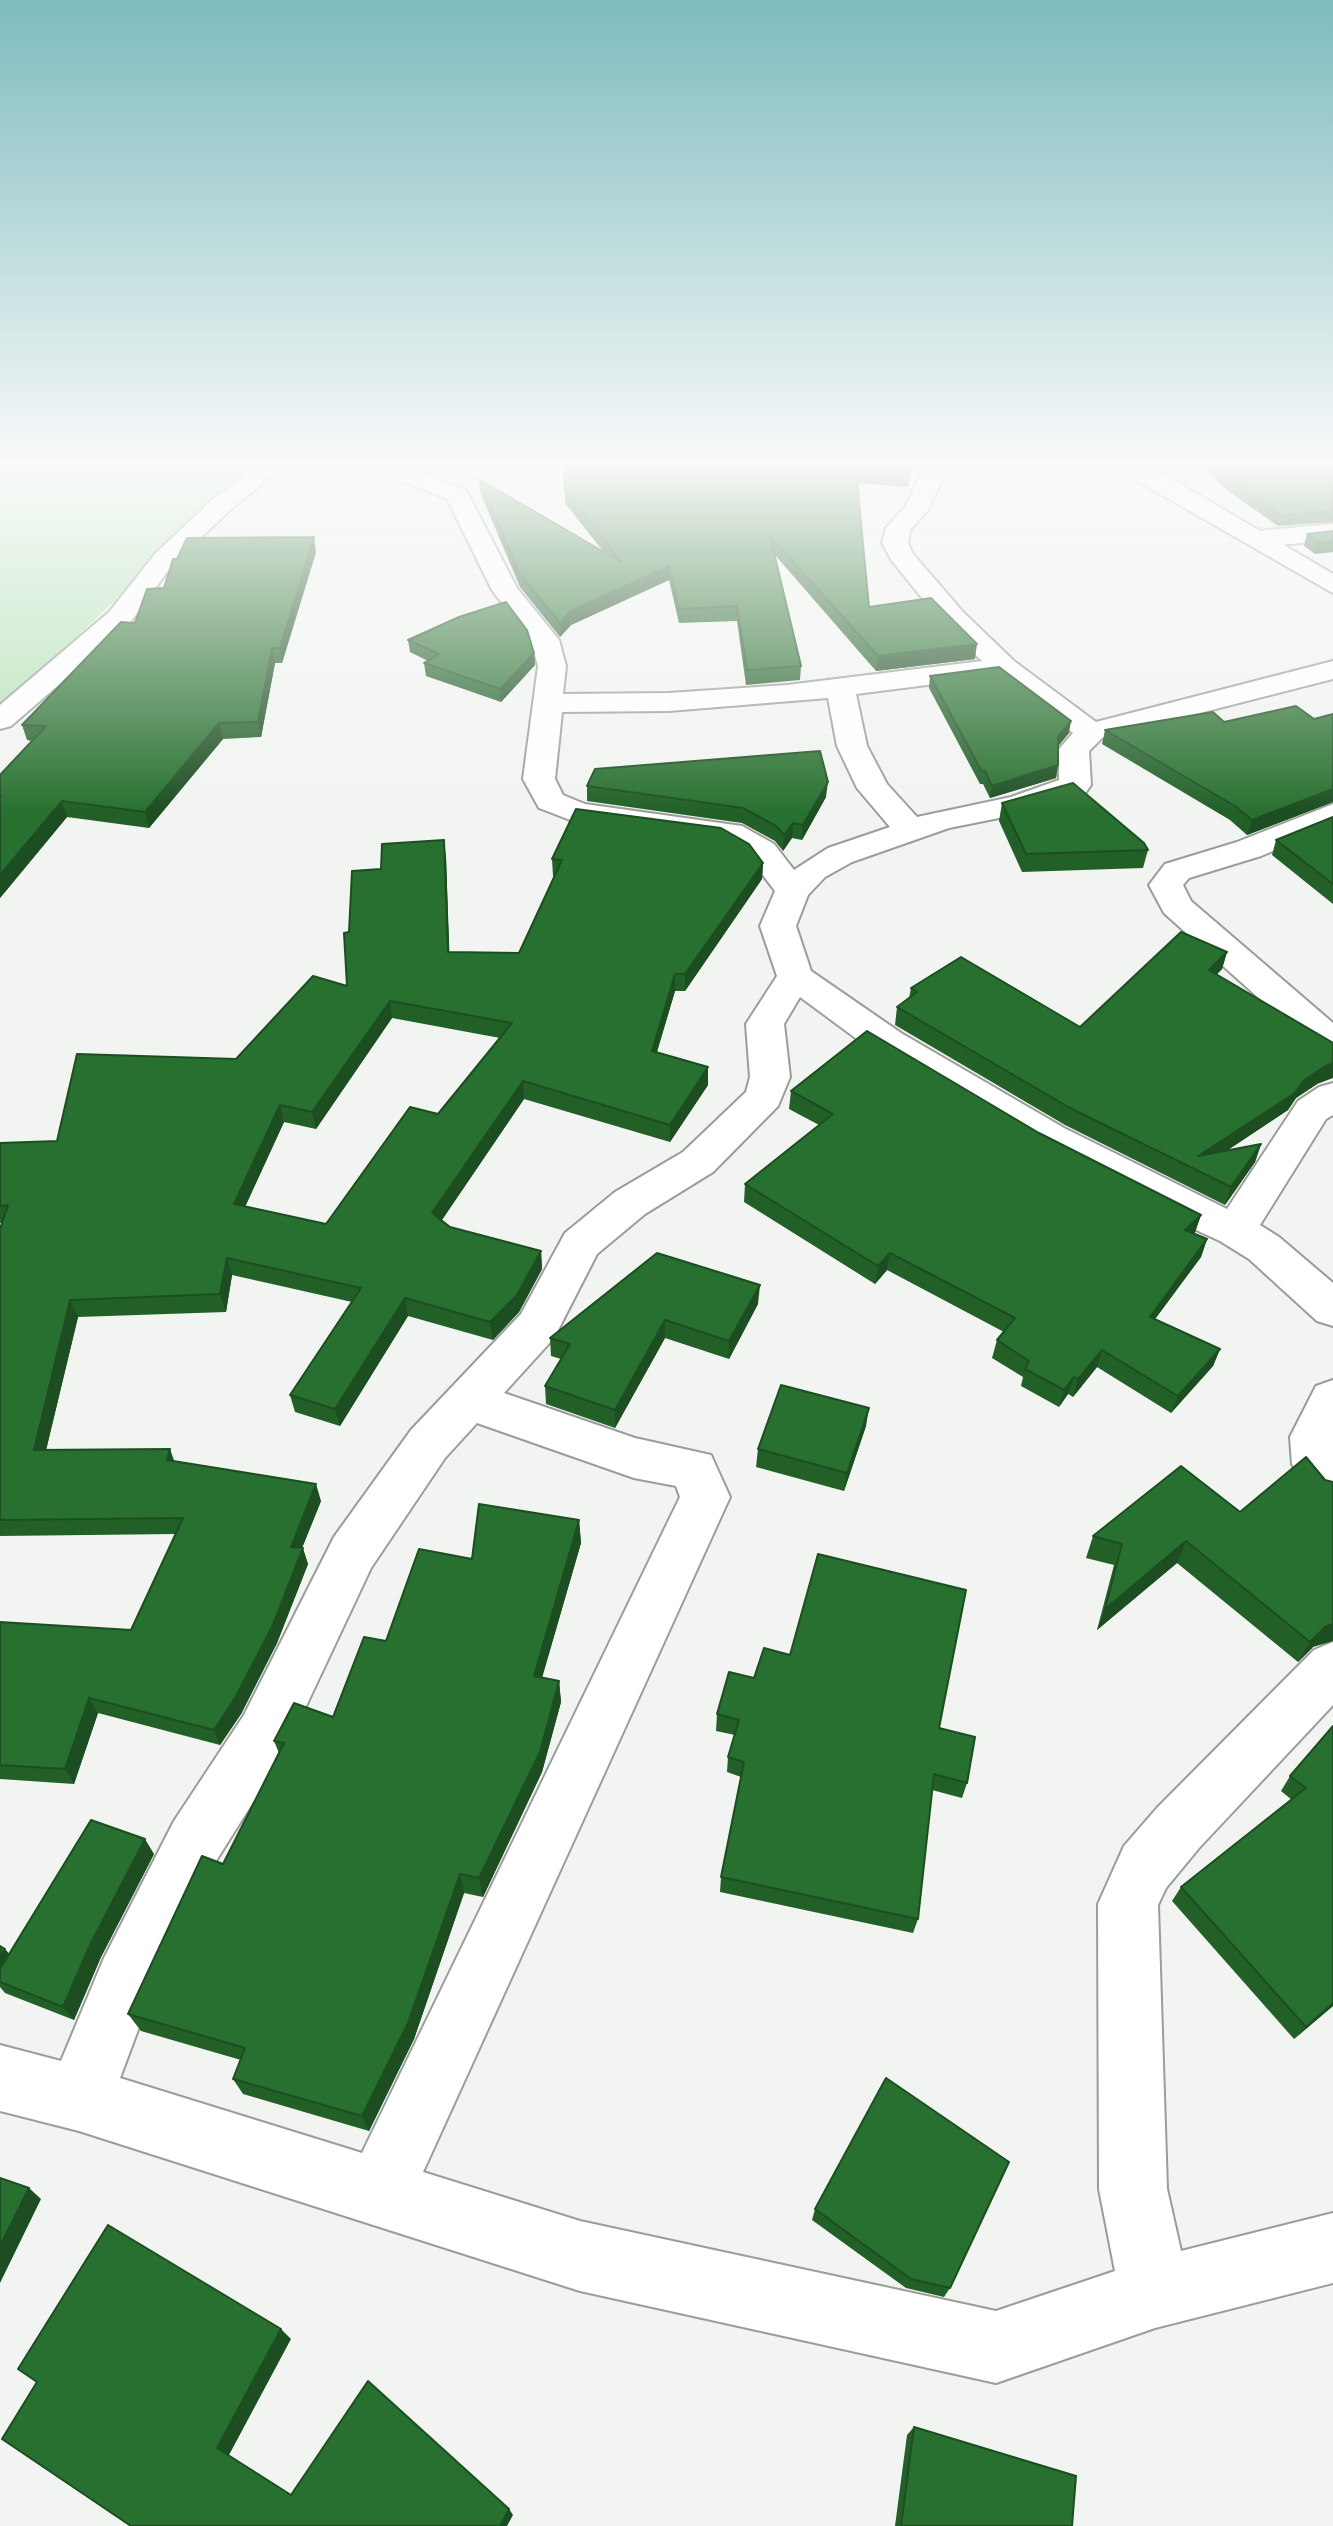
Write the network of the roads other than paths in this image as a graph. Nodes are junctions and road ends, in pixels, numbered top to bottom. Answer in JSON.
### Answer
{"nodes":[{"id":1,"x":150,"y":578,"type":"edge"},
{"id":2,"x":499,"y":578,"type":"edge"},
{"id":3,"x":919,"y":578,"type":"edge"},
{"id":4,"x":1004,"y":667,"type":"junction"},
{"id":5,"x":1333,"y":670,"type":"edge"},
{"id":6,"x":840,"y":687,"type":"junction"},
{"id":7,"x":550,"y":703,"type":"junction"},
{"id":8,"x":0,"y":720,"type":"edge"},
{"id":9,"x":1091,"y":732,"type":"junction"},
{"id":10,"x":1333,"y":814,"type":"edge"},
{"id":11,"x":911,"y":830,"type":"junction"},
{"id":12,"x":792,"y":891,"type":"junction"},
{"id":13,"x":795,"y":976,"type":"junction"},
{"id":14,"x":1333,"y":1043,"type":"edge"},
{"id":15,"x":1333,"y":1096,"type":"edge"},
{"id":16,"x":1235,"y":1230,"type":"junction"},
{"id":17,"x":1333,"y":1309,"type":"edge"},
{"id":18,"x":1333,"y":1399,"type":"edge"},
{"id":19,"x":471,"y":1401,"type":"junction"},
{"id":20,"x":1333,"y":1484,"type":"edge"},
{"id":21,"x":1333,"y":1667,"type":"edge"},
{"id":22,"x":0,"y":2078,"type":"edge"},
{"id":23,"x":79,"y":2098,"type":"junction"},
{"id":24,"x":380,"y":2190,"type":"junction"},
{"id":25,"x":1333,"y":2248,"type":"edge"},
{"id":26,"x":1155,"y":2293,"type":"junction"}],
"edges":[{"from":1,"to":8,"type":"street"},
{"from":2,"to":7,"type":"street"},
{"from":3,"to":4,"type":"street"},
{"from":4,"to":6,"type":"street"},
{"from":4,"to":9,"type":"street"},
{"from":5,"to":9,"type":"street"},
{"from":6,"to":7,"type":"street"},
{"from":6,"to":11,"type":"street"},
{"from":7,"to":12,"type":"street"},
{"from":9,"to":11,"type":"street"},
{"from":10,"to":14,"type":"street"},
{"from":11,"to":12,"type":"street"},
{"from":12,"to":13,"type":"street"},
{"from":13,"to":16,"type":"street"},
{"from":13,"to":19,"type":"street"},
{"from":15,"to":16,"type":"street"},
{"from":16,"to":17,"type":"street"},
{"from":18,"to":20,"type":"street"},
{"from":19,"to":23,"type":"street"},
{"from":19,"to":24,"type":"street"},
{"from":21,"to":26,"type":"street"},
{"from":22,"to":23,"type":"street"},
{"from":23,"to":24,"type":"street"},
{"from":24,"to":26,"type":"street"},
{"from":25,"to":26,"type":"street"}]}
